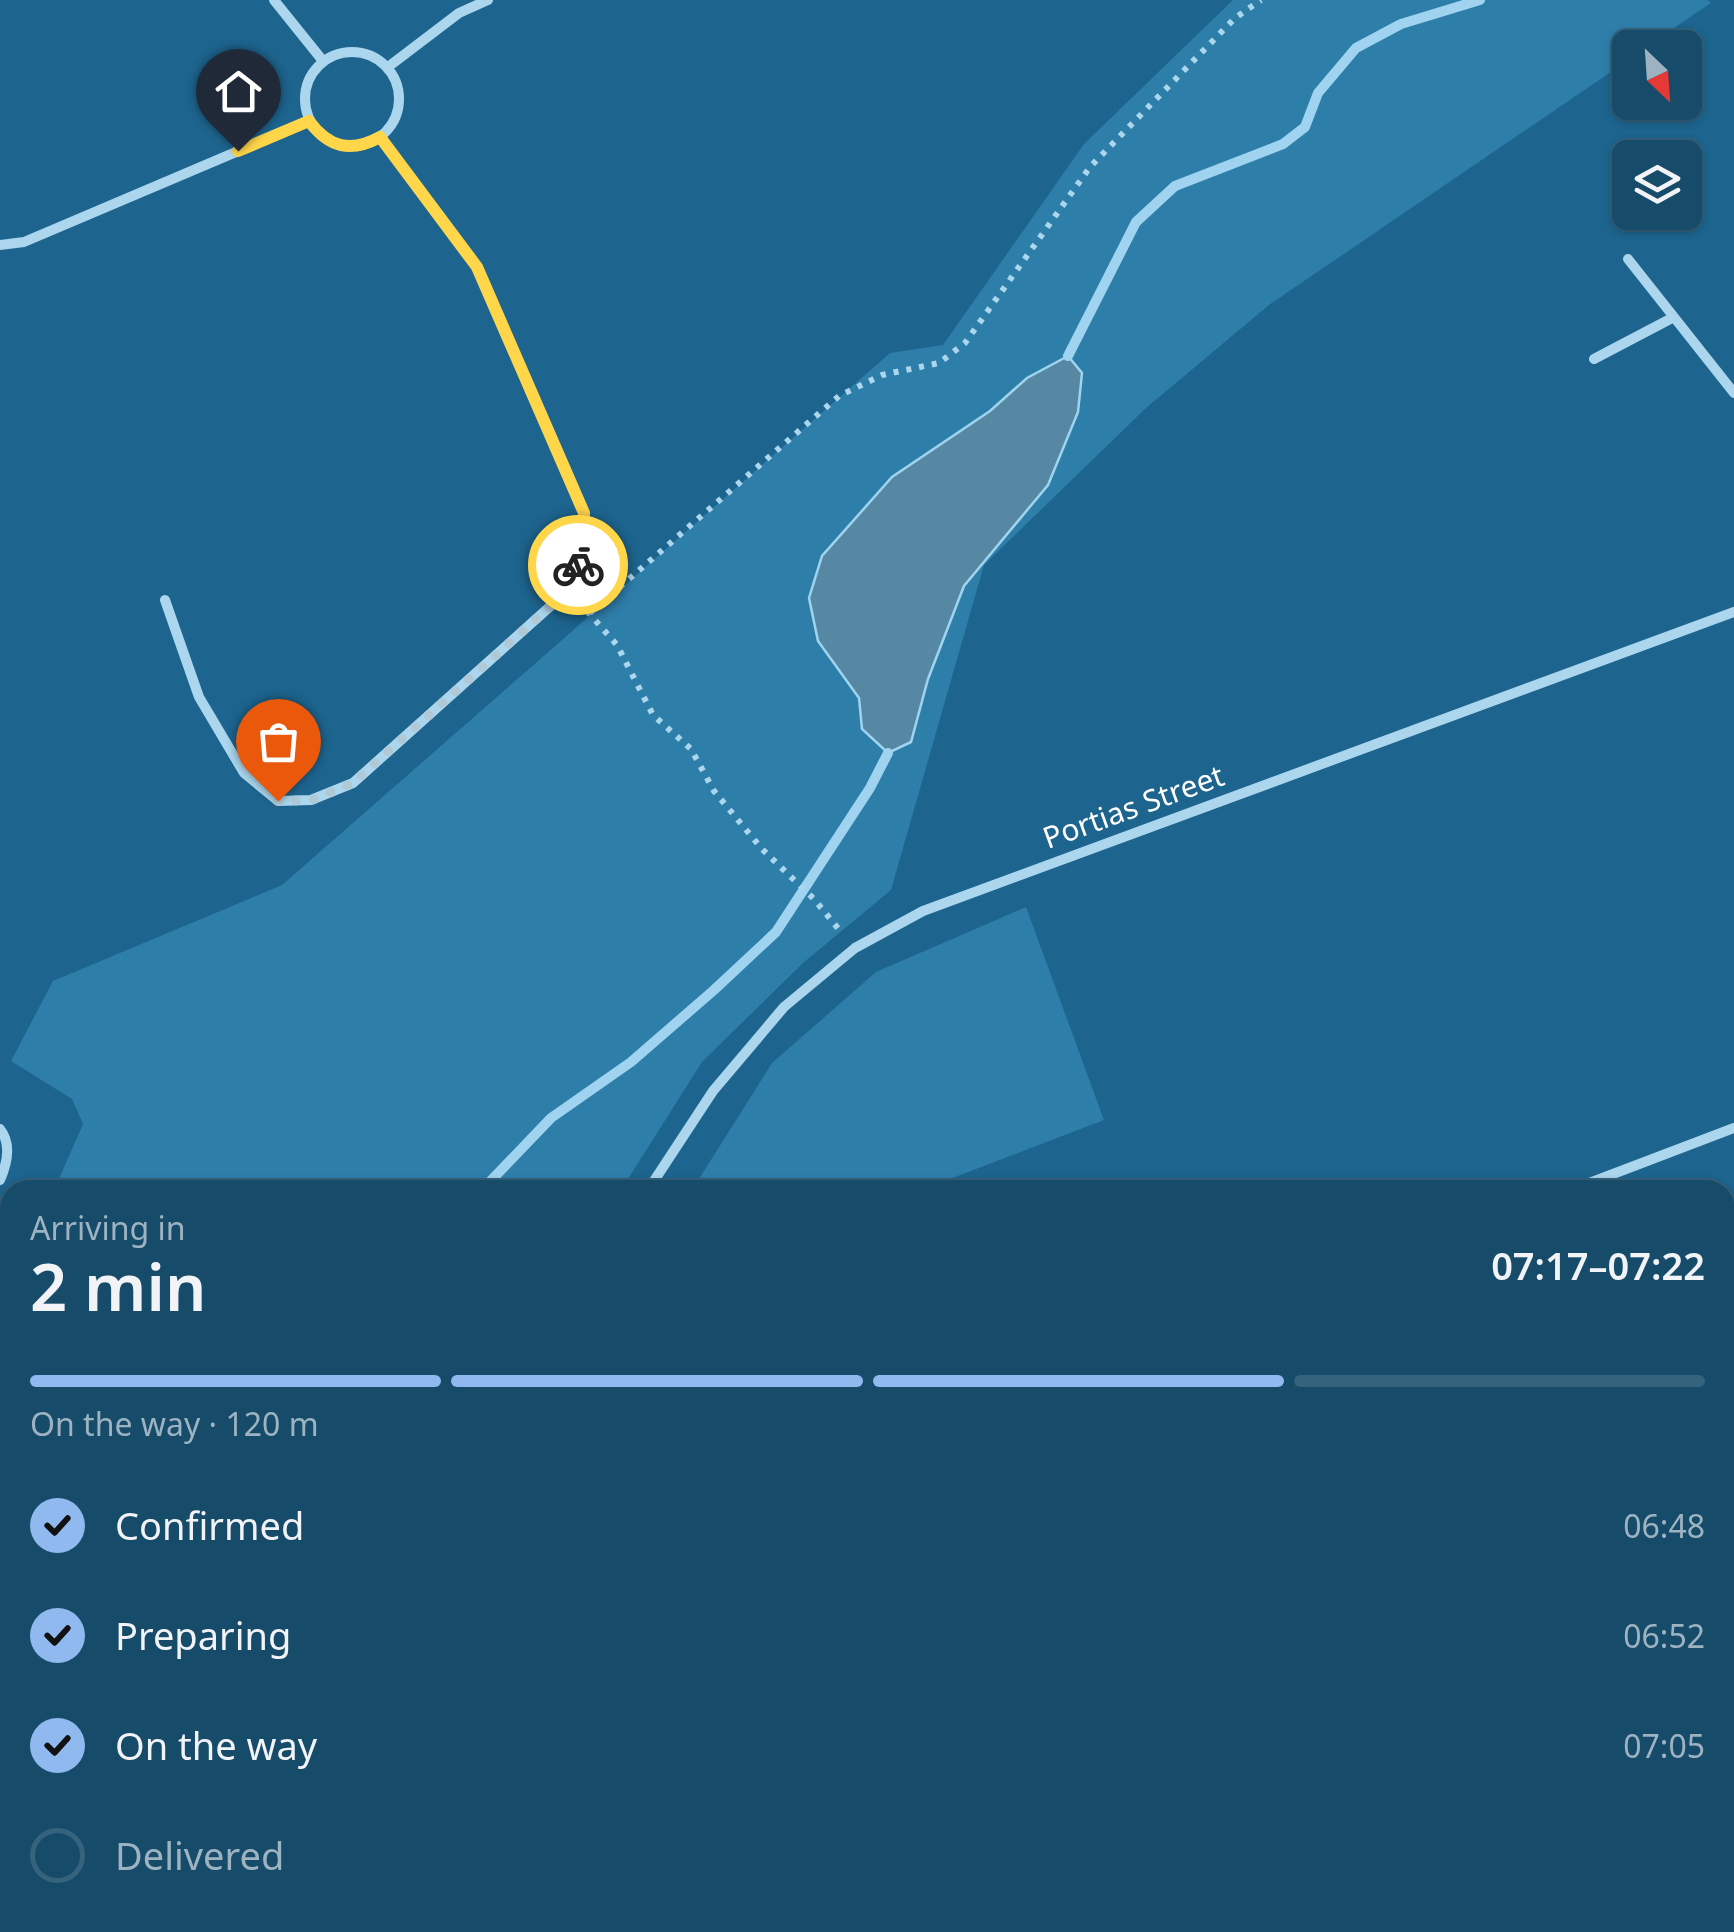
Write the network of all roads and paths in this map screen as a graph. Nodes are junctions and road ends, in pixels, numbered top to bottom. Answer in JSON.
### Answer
{"nodes":[{"id":1,"x":274,"y":0,"type":"edge"},
{"id":2,"x":488,"y":0,"type":"edge"},
{"id":3,"x":1261,"y":0,"type":"edge"},
{"id":4,"x":323,"y":61,"type":"junction"},
{"id":5,"x":388,"y":67,"type":"junction"},
{"id":6,"x":309,"y":121,"type":"junction"},
{"id":7,"x":380,"y":137,"type":"junction"},
{"id":8,"x":0,"y":245,"type":"edge"},
{"id":9,"x":1628,"y":259,"type":"dead end"},
{"id":10,"x":1674,"y":317,"type":"junction"},
{"id":11,"x":1594,"y":358,"type":"dead end"},
{"id":12,"x":1734,"y":393,"type":"edge"},
{"id":13,"x":564,"y":594,"type":"junction"},
{"id":14,"x":165,"y":600,"type":"dead end"},
{"id":15,"x":1734,"y":612,"type":"edge"},
{"id":16,"x":590,"y":613,"type":"junction"},
{"id":17,"x":855,"y":948,"type":"junction"},
{"id":18,"x":1734,"y":1128,"type":"edge"},
{"id":19,"x":0,"y":1130,"type":"edge"},
{"id":20,"x":0,"y":1180,"type":"edge"},
{"id":21,"x":655,"y":1180,"type":"edge"},
{"id":22,"x":1596,"y":1180,"type":"edge"}],
"edges":[{"from":1,"to":4,"type":"street"},
{"from":2,"to":5,"type":"street"},
{"from":3,"to":16,"type":"path"},
{"from":4,"to":5,"type":"street"},
{"from":4,"to":6,"type":"street"},
{"from":5,"to":7,"type":"street"},
{"from":6,"to":7,"type":"street"},
{"from":6,"to":8,"type":"street"},
{"from":7,"to":13,"type":"street"},
{"from":9,"to":10,"type":"street"},
{"from":10,"to":11,"type":"street"},
{"from":10,"to":12,"type":"street"},
{"from":13,"to":14,"type":"street"},
{"from":13,"to":16,"type":"path"},
{"from":15,"to":17,"type":"street","name":"Portias Street"},
{"from":16,"to":17,"type":"path"},
{"from":17,"to":21,"type":"street","name":"Portias Street"},
{"from":18,"to":22,"type":"street"},
{"from":19,"to":20,"type":"street"}]}
